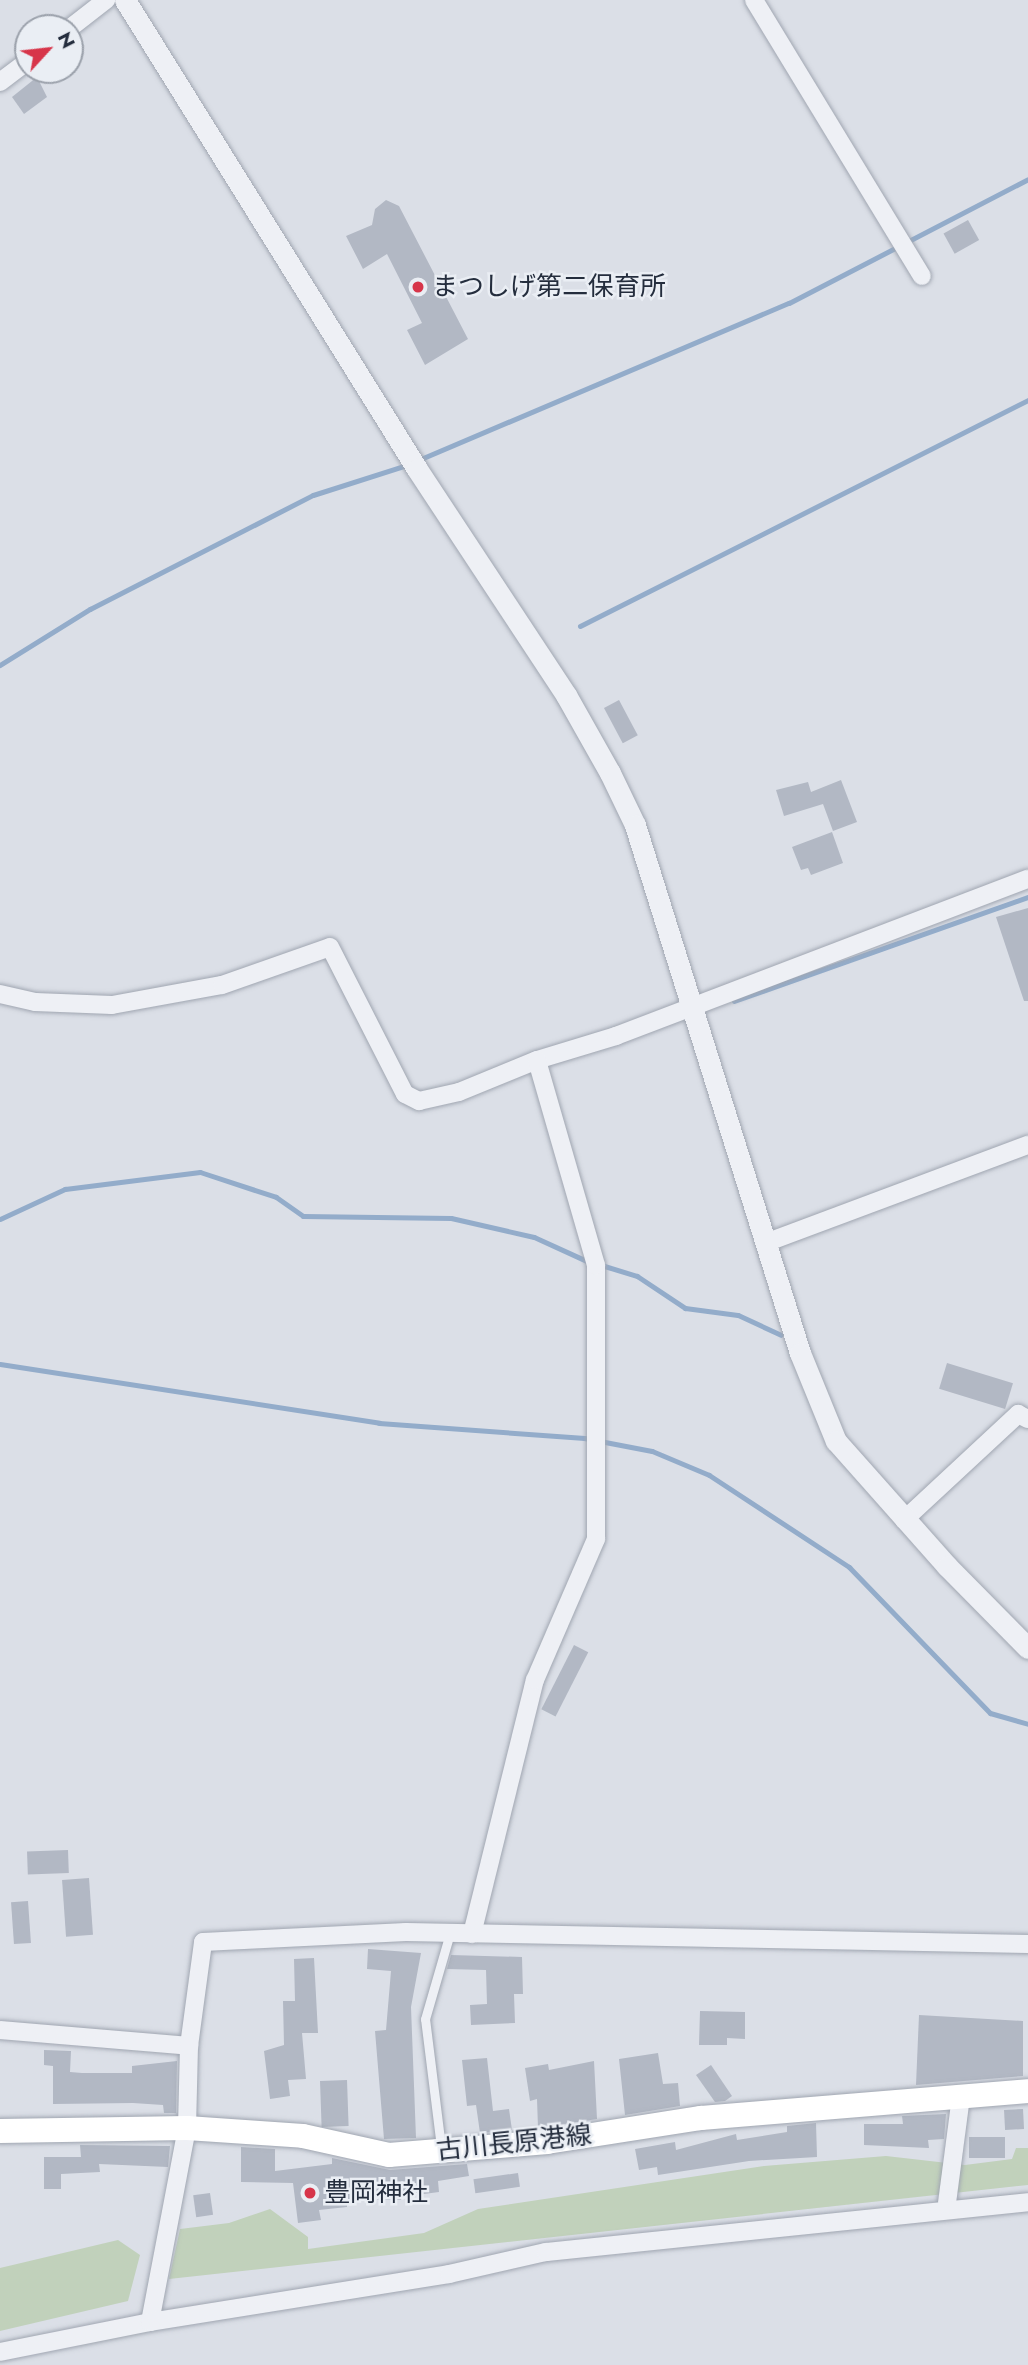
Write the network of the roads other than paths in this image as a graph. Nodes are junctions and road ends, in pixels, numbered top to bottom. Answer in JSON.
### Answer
{"nodes":[{"id":1,"x":106,"y":0,"type":"edge"},
{"id":2,"x":125,"y":0,"type":"edge"},
{"id":3,"x":754,"y":0,"type":"edge"},
{"id":4,"x":84,"y":17,"type":"edge"},
{"id":5,"x":922,"y":276,"type":"dead end"},
{"id":6,"x":1028,"y":879,"type":"edge"},
{"id":7,"x":0,"y":993,"type":"edge"},
{"id":8,"x":692,"y":1005,"type":"junction"},
{"id":9,"x":537,"y":1060,"type":"junction"},
{"id":10,"x":1028,"y":1145,"type":"edge"},
{"id":11,"x":768,"y":1242,"type":"junction"},
{"id":12,"x":1028,"y":1419,"type":"edge"},
{"id":13,"x":904,"y":1520,"type":"junction"},
{"id":14,"x":1028,"y":1648,"type":"edge"},
{"id":15,"x":450,"y":1933,"type":"junction"},
{"id":16,"x":472,"y":1934,"type":"junction"},
{"id":17,"x":1028,"y":1944,"type":"edge"},
{"id":18,"x":0,"y":2030,"type":"edge"},
{"id":19,"x":189,"y":2046,"type":"junction"},
{"id":20,"x":1028,"y":2091,"type":"edge"},
{"id":21,"x":961,"y":2096,"type":"junction"},
{"id":22,"x":187,"y":2128,"type":"junction"},
{"id":23,"x":0,"y":2131,"type":"edge"},
{"id":24,"x":441,"y":2152,"type":"junction"},
{"id":25,"x":1028,"y":2202,"type":"edge"},
{"id":26,"x":947,"y":2203,"type":"dead end"},
{"id":27,"x":150,"y":2322,"type":"junction"},
{"id":28,"x":0,"y":2353,"type":"edge"}],
"edges":[{"from":1,"to":4,"type":"street"},
{"from":2,"to":8,"type":"street"},
{"from":3,"to":5,"type":"street"},
{"from":6,"to":8,"type":"street"},
{"from":7,"to":9,"type":"street"},
{"from":8,"to":9,"type":"street"},
{"from":8,"to":11,"type":"street"},
{"from":9,"to":16,"type":"street"},
{"from":10,"to":11,"type":"street"},
{"from":11,"to":13,"type":"street"},
{"from":12,"to":13,"type":"street"},
{"from":13,"to":14,"type":"street"},
{"from":15,"to":16,"type":"street"},
{"from":15,"to":19,"type":"street"},
{"from":15,"to":24,"type":"lane"},
{"from":16,"to":17,"type":"street"},
{"from":18,"to":19,"type":"street"},
{"from":19,"to":22,"type":"street"},
{"from":20,"to":21,"type":"main road","name":"古川長原港線"},
{"from":21,"to":24,"type":"main road","name":"古川長原港線"},
{"from":21,"to":26,"type":"street"},
{"from":22,"to":23,"type":"main road","name":"古川長原港線"},
{"from":22,"to":24,"type":"main road","name":"古川長原港線"},
{"from":22,"to":27,"type":"street"},
{"from":25,"to":27,"type":"street"},
{"from":27,"to":28,"type":"street"}]}
